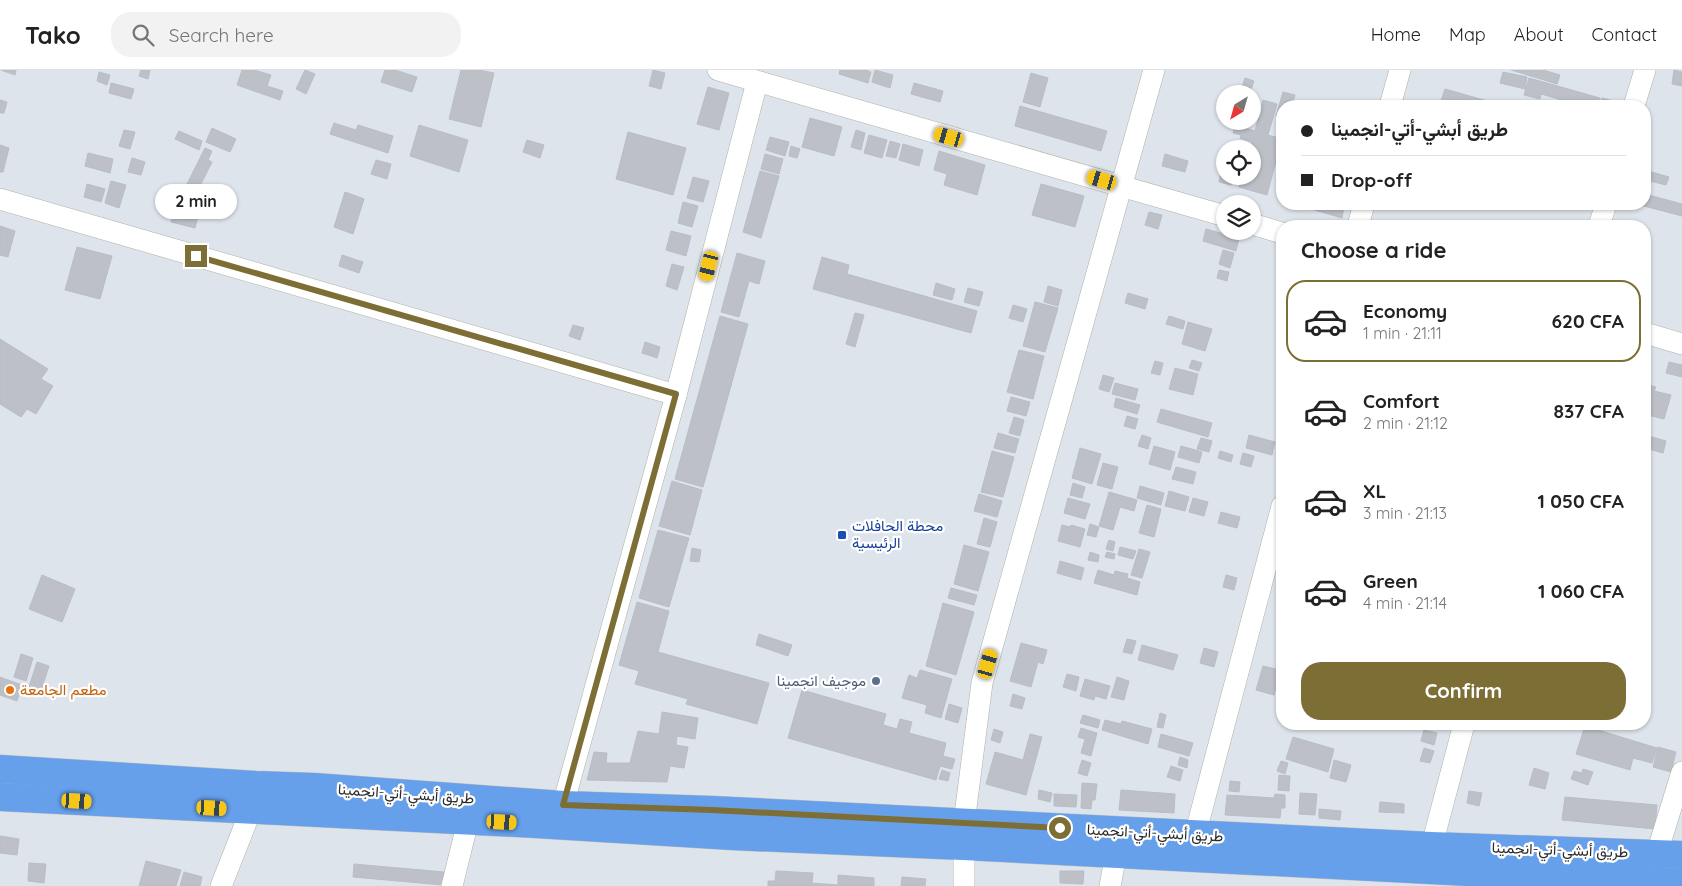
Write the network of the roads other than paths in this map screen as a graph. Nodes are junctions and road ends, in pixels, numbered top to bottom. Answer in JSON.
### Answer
{"nodes":[{"id":1,"x":718,"y":70,"type":"edge"},
{"id":2,"x":1154,"y":70,"type":"edge"},
{"id":3,"x":1400,"y":70,"type":"edge"},
{"id":4,"x":1645,"y":70,"type":"edge"},
{"id":5,"x":757,"y":82,"type":"junction"},
{"id":6,"x":1392,"y":100,"type":"edge"},
{"id":7,"x":1636,"y":100,"type":"edge"},
{"id":8,"x":1121,"y":186,"type":"junction"},
{"id":9,"x":0,"y":199,"type":"edge"},
{"id":10,"x":1216,"y":213,"type":"edge"},
{"id":11,"x":1261,"y":227,"type":"edge"},
{"id":12,"x":1276,"y":231,"type":"edge"},
{"id":13,"x":1651,"y":335,"type":"edge"},
{"id":14,"x":1682,"y":344,"type":"edge"},
{"id":15,"x":676,"y":394,"type":"junction"},
{"id":16,"x":1276,"y":528,"type":"edge"},
{"id":17,"x":1462,"y":730,"type":"edge"},
{"id":18,"x":0,"y":769,"type":"edge"},
{"id":19,"x":1682,"y":772,"type":"edge"},
{"id":20,"x":0,"y":797,"type":"edge"},
{"id":21,"x":253,"y":798,"type":"junction"},
{"id":22,"x":563,"y":805,"type":"junction"},
{"id":23,"x":468,"y":821,"type":"junction"},
{"id":24,"x":733,"y":824,"type":"junction"},
{"id":25,"x":964,"y":834,"type":"junction"},
{"id":26,"x":1194,"y":835,"type":"junction"},
{"id":27,"x":1116,"y":854,"type":"junction"},
{"id":28,"x":1669,"y":854,"type":"edge"},
{"id":29,"x":1428,"y":858,"type":"junction"},
{"id":30,"x":1682,"y":883,"type":"edge"},
{"id":31,"x":221,"y":886,"type":"edge"},
{"id":32,"x":452,"y":886,"type":"edge"},
{"id":33,"x":964,"y":886,"type":"edge"},
{"id":34,"x":1110,"y":886,"type":"edge"}],
"edges":[{"from":1,"to":5,"type":"street"},
{"from":2,"to":8,"type":"street"},
{"from":3,"to":6,"type":"street"},
{"from":4,"to":7,"type":"street"},
{"from":5,"to":8,"type":"street"},
{"from":5,"to":15,"type":"street"},
{"from":8,"to":10,"type":"street"},
{"from":8,"to":25,"type":"street"},
{"from":9,"to":15,"type":"street"},
{"from":11,"to":12,"type":"street"},
{"from":13,"to":14,"type":"street"},
{"from":15,"to":22,"type":"street"},
{"from":16,"to":26,"type":"street"},
{"from":17,"to":29,"type":"street"},
{"from":18,"to":21,"type":"highway","name":"طريق أبشي-أتي-انجمينا"},
{"from":19,"to":28,"type":"street"},
{"from":20,"to":21,"type":"highway"},
{"from":21,"to":22,"type":"highway","name":"طريق أبشي-أتي-انجمينا"},
{"from":21,"to":23,"type":"highway"},
{"from":21,"to":31,"type":"street"},
{"from":22,"to":24,"type":"highway","name":"طريق أبشي-أتي-انجمينا"},
{"from":23,"to":24,"type":"highway"},
{"from":23,"to":32,"type":"street"},
{"from":24,"to":25,"type":"highway"},
{"from":25,"to":26,"type":"highway","name":"طريق أبشي-أتي-انجمينا"},
{"from":25,"to":27,"type":"highway"},
{"from":25,"to":33,"type":"street"},
{"from":26,"to":29,"type":"highway","name":"طريق أبشي-أتي-انجمينا"},
{"from":27,"to":29,"type":"highway"},
{"from":27,"to":34,"type":"street"},
{"from":28,"to":29,"type":"highway","name":"طريق أبشي-أتي-انجمينا"},
{"from":29,"to":30,"type":"highway"}]}
